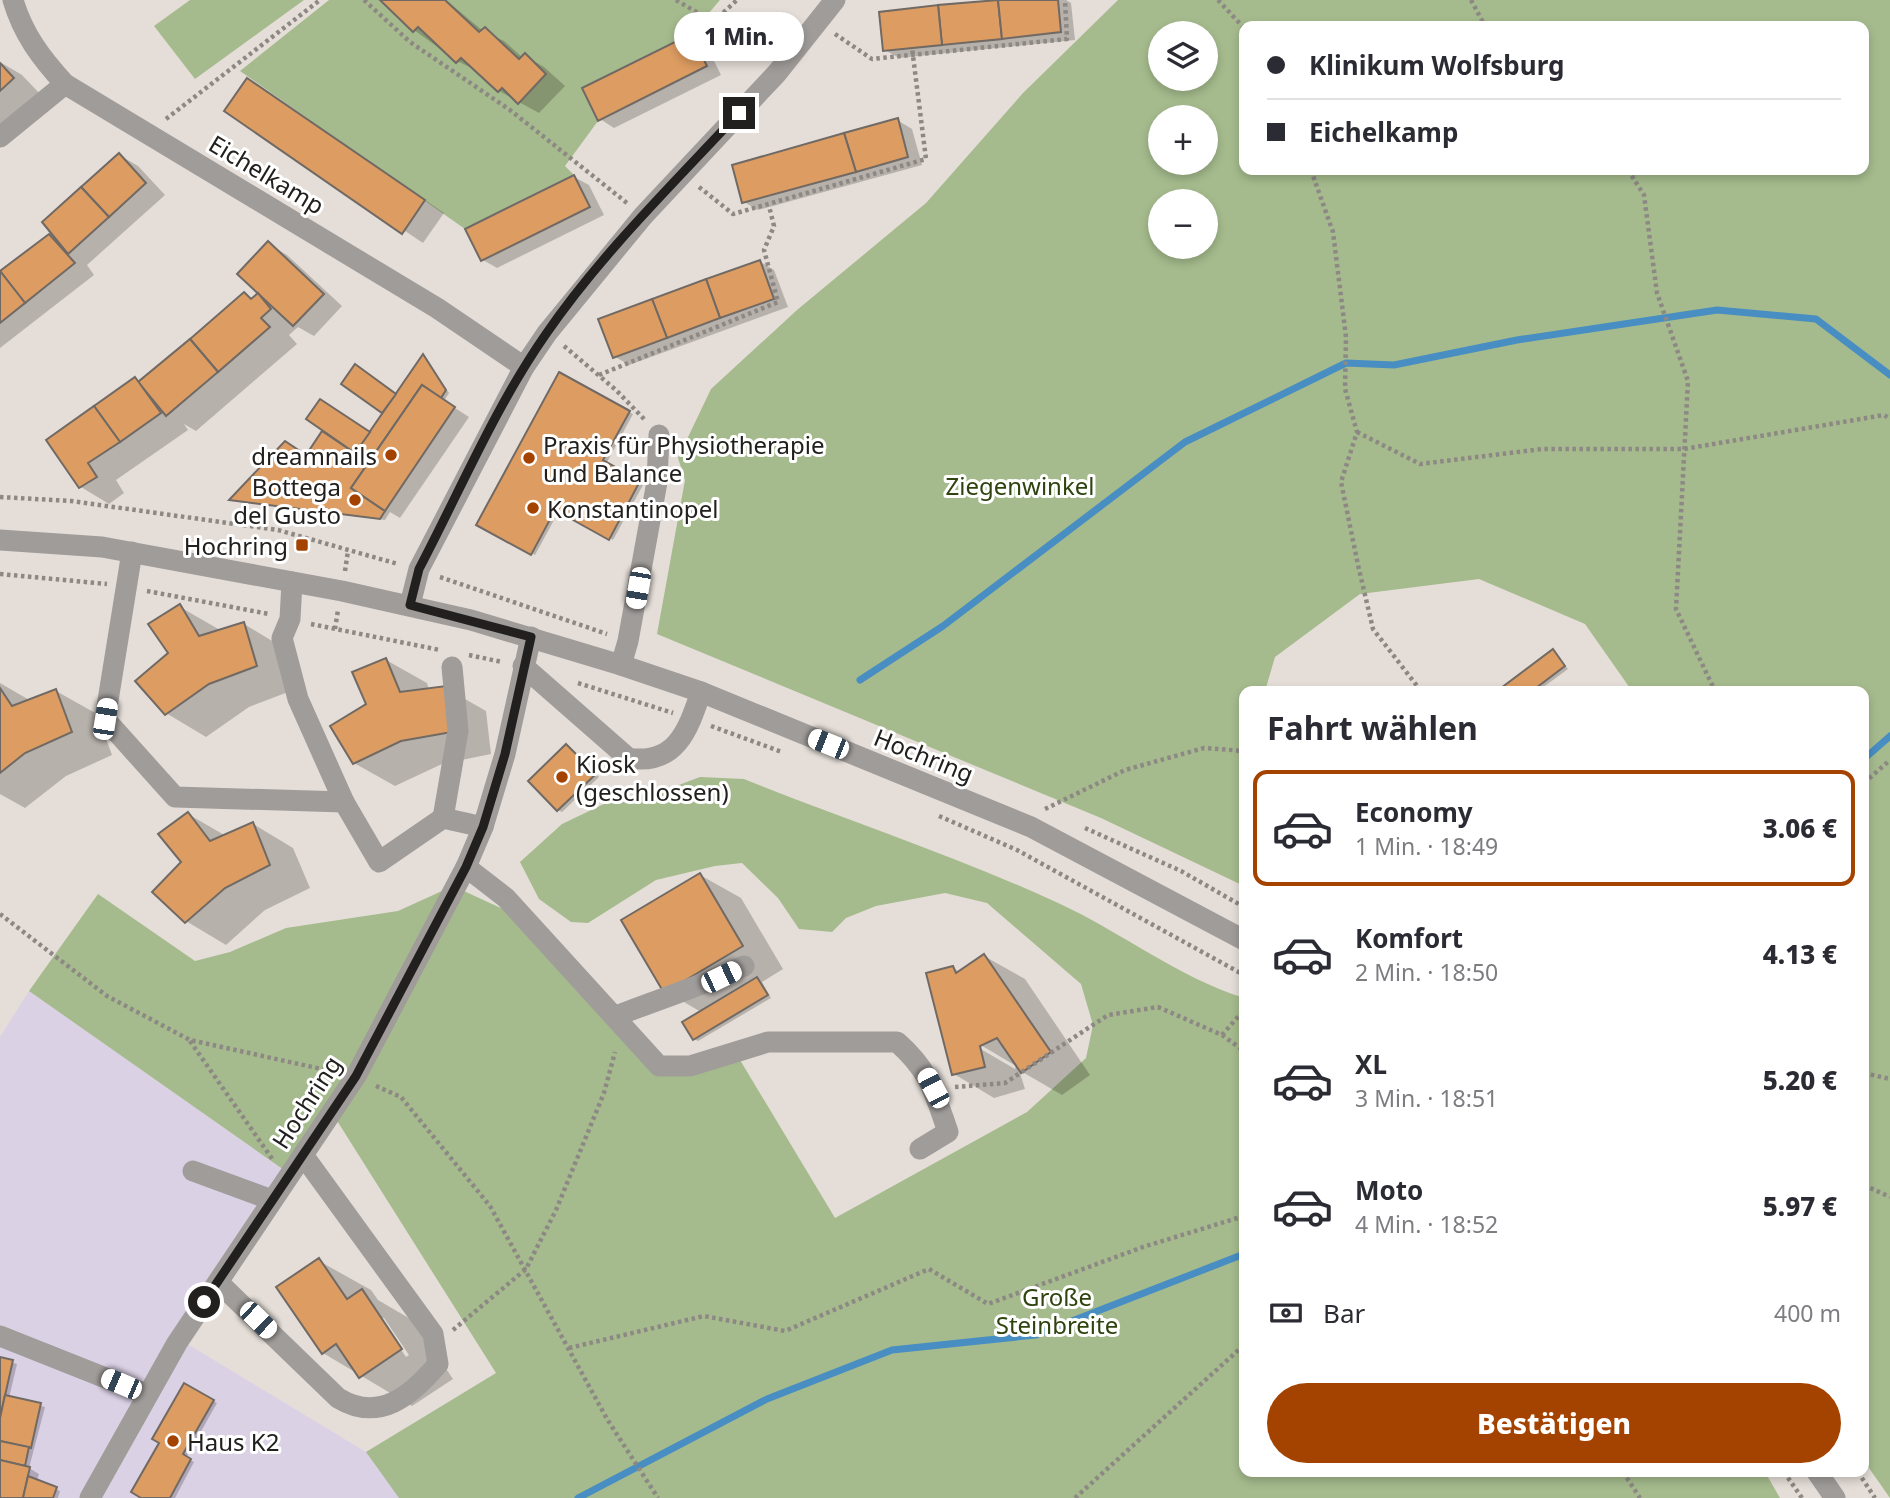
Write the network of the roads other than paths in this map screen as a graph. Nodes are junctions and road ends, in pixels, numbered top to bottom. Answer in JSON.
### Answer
{"nodes":[{"id":1,"x":13,"y":0,"type":"edge"},
{"id":2,"x":835,"y":0,"type":"edge"},
{"id":3,"x":65,"y":84,"type":"junction"},
{"id":4,"x":0,"y":137,"type":"edge"},
{"id":5,"x":524,"y":367,"type":"junction"},
{"id":6,"x":659,"y":435,"type":"road end"},
{"id":7,"x":0,"y":540,"type":"edge"},
{"id":8,"x":132,"y":552,"type":"junction"},
{"id":9,"x":292,"y":582,"type":"junction"},
{"id":10,"x":410,"y":605,"type":"junction"},
{"id":11,"x":531,"y":637,"type":"junction"},
{"id":12,"x":450,"y":657,"type":"road end"},
{"id":13,"x":621,"y":665,"type":"junction"},
{"id":14,"x":523,"y":666,"type":"junction"},
{"id":15,"x":701,"y":692,"type":"junction"},
{"id":16,"x":344,"y":802,"type":"junction"},
{"id":17,"x":443,"y":818,"type":"junction"},
{"id":18,"x":483,"y":827,"type":"junction"},
{"id":19,"x":466,"y":867,"type":"junction"},
{"id":20,"x":1239,"y":937,"type":"edge"},
{"id":21,"x":744,"y":966,"type":"dead end"},
{"id":22,"x":619,"y":1020,"type":"junction"},
{"id":23,"x":920,"y":1149,"type":"dead end"},
{"id":24,"x":303,"y":1155,"type":"junction"},
{"id":25,"x":193,"y":1171,"type":"dead end"},
{"id":26,"x":272,"y":1200,"type":"junction"},
{"id":27,"x":218,"y":1282,"type":"junction"},
{"id":28,"x":0,"y":1336,"type":"edge"},
{"id":29,"x":146,"y":1394,"type":"junction"},
{"id":30,"x":1820,"y":1477,"type":"edge"},
{"id":31,"x":96,"y":1496,"type":"edge"},
{"id":32,"x":1835,"y":1498,"type":"edge"}],
"edges":[{"from":1,"to":3,"type":"street","name":"Eichelkamp"},
{"from":2,"to":5,"type":"street"},
{"from":3,"to":4,"type":"street"},
{"from":3,"to":5,"type":"street","name":"Eichelkamp"},
{"from":5,"to":10,"type":"street"},
{"from":6,"to":13,"type":"street"},
{"from":7,"to":8,"type":"street","name":"Hochring"},
{"from":8,"to":9,"type":"street","name":"Hochring"},
{"from":8,"to":16,"type":"street"},
{"from":9,"to":10,"type":"street","name":"Hochring"},
{"from":9,"to":16,"type":"street"},
{"from":10,"to":11,"type":"street","name":"Hochring"},
{"from":11,"to":13,"type":"street","name":"Hochring"},
{"from":11,"to":14,"type":"street","name":"Hochring"},
{"from":12,"to":17,"type":"street"},
{"from":13,"to":15,"type":"street","name":"Hochring"},
{"from":14,"to":15,"type":"street"},
{"from":14,"to":18,"type":"street","name":"Hochring"},
{"from":15,"to":20,"type":"street","name":"Hochring"},
{"from":16,"to":17,"type":"street"},
{"from":17,"to":18,"type":"street"},
{"from":18,"to":19,"type":"street","name":"Hochring"},
{"from":19,"to":22,"type":"street"},
{"from":19,"to":24,"type":"street","name":"Hochring"},
{"from":21,"to":22,"type":"street"},
{"from":22,"to":23,"type":"street"},
{"from":24,"to":26,"type":"street","name":"Hochring"},
{"from":24,"to":27,"type":"street"},
{"from":25,"to":26,"type":"street"},
{"from":26,"to":27,"type":"street","name":"Hochring"},
{"from":27,"to":29,"type":"street","name":"Hochring"},
{"from":28,"to":29,"type":"street"},
{"from":29,"to":31,"type":"street","name":"Hochring"},
{"from":30,"to":32,"type":"street"}]}
